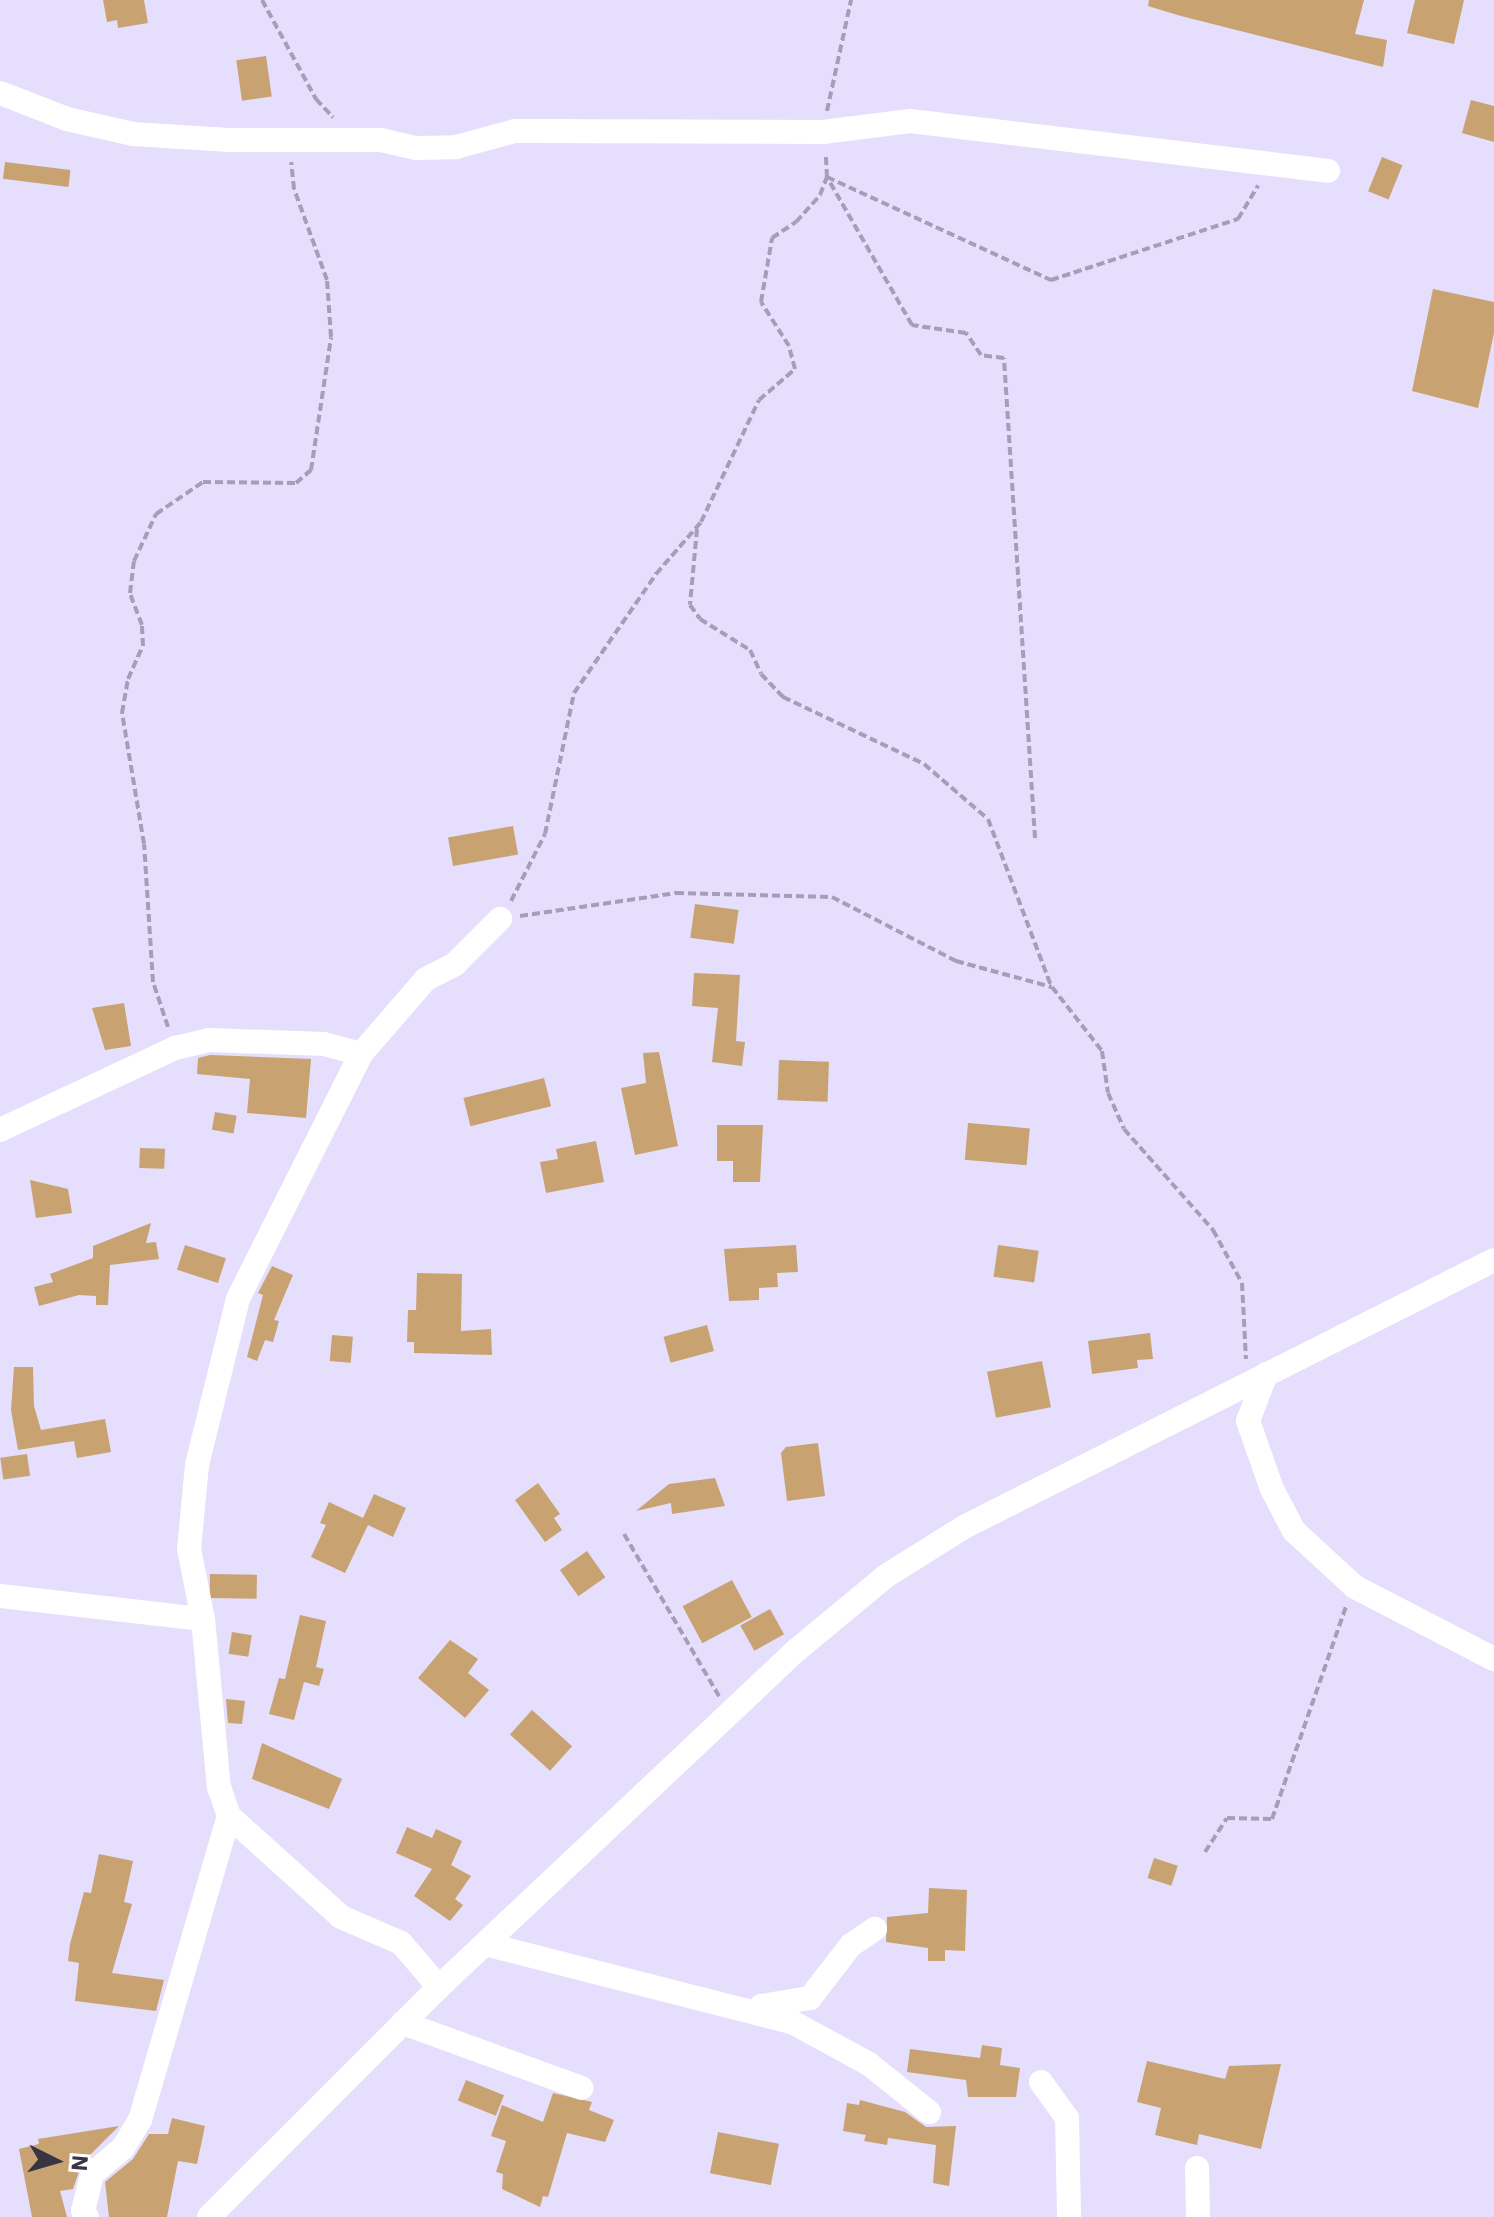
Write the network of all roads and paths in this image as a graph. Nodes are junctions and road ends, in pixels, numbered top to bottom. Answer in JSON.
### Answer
{"nodes":[{"id":1,"x":262,"y":0,"type":"edge"},
{"id":2,"x":851,"y":0,"type":"edge"},
{"id":3,"x":0,"y":93,"type":"edge"},
{"id":4,"x":823,"y":132,"type":"junction"},
{"id":5,"x":288,"y":139,"type":"junction"},
{"id":6,"x":356,"y":139,"type":"junction"},
{"id":7,"x":1272,"y":164,"type":"junction"},
{"id":8,"x":1328,"y":171,"type":"dead end"},
{"id":9,"x":827,"y":177,"type":"junction"},
{"id":10,"x":697,"y":526,"type":"junction"},
{"id":11,"x":1035,"y":838,"type":"dead end"},
{"id":12,"x":500,"y":919,"type":"junction"},
{"id":13,"x":1052,"y":987,"type":"junction"},
{"id":14,"x":175,"y":1048,"type":"junction"},
{"id":15,"x":361,"y":1054,"type":"junction"},
{"id":16,"x":0,"y":1130,"type":"edge"},
{"id":17,"x":1494,"y":1260,"type":"edge"},
{"id":18,"x":1266,"y":1374,"type":"junction"},
{"id":19,"x":1244,"y":1389,"type":"junction"},
{"id":20,"x":624,"y":1534,"type":"dead end"},
{"id":21,"x":1355,"y":1587,"type":"junction"},
{"id":22,"x":0,"y":1596,"type":"edge"},
{"id":23,"x":203,"y":1619,"type":"junction"},
{"id":24,"x":1494,"y":1659,"type":"edge"},
{"id":25,"x":730,"y":1715,"type":"junction"},
{"id":26,"x":229,"y":1816,"type":"junction"},
{"id":27,"x":1205,"y":1852,"type":"dead end"},
{"id":28,"x":875,"y":1929,"type":"dead end"},
{"id":29,"x":485,"y":1944,"type":"junction"},
{"id":30,"x":439,"y":1987,"type":"junction"},
{"id":31,"x":741,"y":2007,"type":"junction"},
{"id":32,"x":403,"y":2023,"type":"junction"},
{"id":33,"x":1041,"y":2082,"type":"dead end"},
{"id":34,"x":582,"y":2088,"type":"dead end"},
{"id":35,"x":929,"y":2112,"type":"dead end"},
{"id":36,"x":1197,"y":2168,"type":"dead end"},
{"id":37,"x":87,"y":2217,"type":"edge"},
{"id":38,"x":209,"y":2217,"type":"edge"},
{"id":39,"x":1069,"y":2217,"type":"edge"},
{"id":40,"x":1198,"y":2217,"type":"edge"}],
"edges":[{"from":1,"to":6,"type":"path"},
{"from":2,"to":4,"type":"path"},
{"from":3,"to":5,"type":"street"},
{"from":4,"to":6,"type":"street"},
{"from":4,"to":7,"type":"street"},
{"from":4,"to":9,"type":"path"},
{"from":5,"to":6,"type":"street"},
{"from":5,"to":14,"type":"path"},
{"from":7,"to":8,"type":"street"},
{"from":7,"to":9,"type":"path"},
{"from":9,"to":10,"type":"path"},
{"from":9,"to":11,"type":"path"},
{"from":10,"to":12,"type":"path"},
{"from":10,"to":13,"type":"path"},
{"from":12,"to":13,"type":"path"},
{"from":12,"to":15,"type":"street"},
{"from":13,"to":19,"type":"path"},
{"from":14,"to":15,"type":"street"},
{"from":14,"to":16,"type":"street"},
{"from":15,"to":23,"type":"street"},
{"from":17,"to":18,"type":"street"},
{"from":18,"to":19,"type":"street"},
{"from":18,"to":21,"type":"street"},
{"from":19,"to":25,"type":"street"},
{"from":20,"to":25,"type":"path"},
{"from":21,"to":24,"type":"street"},
{"from":21,"to":27,"type":"path"},
{"from":22,"to":23,"type":"street"},
{"from":23,"to":26,"type":"street"},
{"from":25,"to":29,"type":"street"},
{"from":26,"to":30,"type":"street"},
{"from":26,"to":37,"type":"street"},
{"from":28,"to":31,"type":"street"},
{"from":29,"to":30,"type":"street"},
{"from":29,"to":31,"type":"street"},
{"from":30,"to":32,"type":"street"},
{"from":31,"to":35,"type":"street"},
{"from":32,"to":34,"type":"street"},
{"from":32,"to":38,"type":"street"},
{"from":33,"to":39,"type":"street"},
{"from":36,"to":40,"type":"street"}]}
